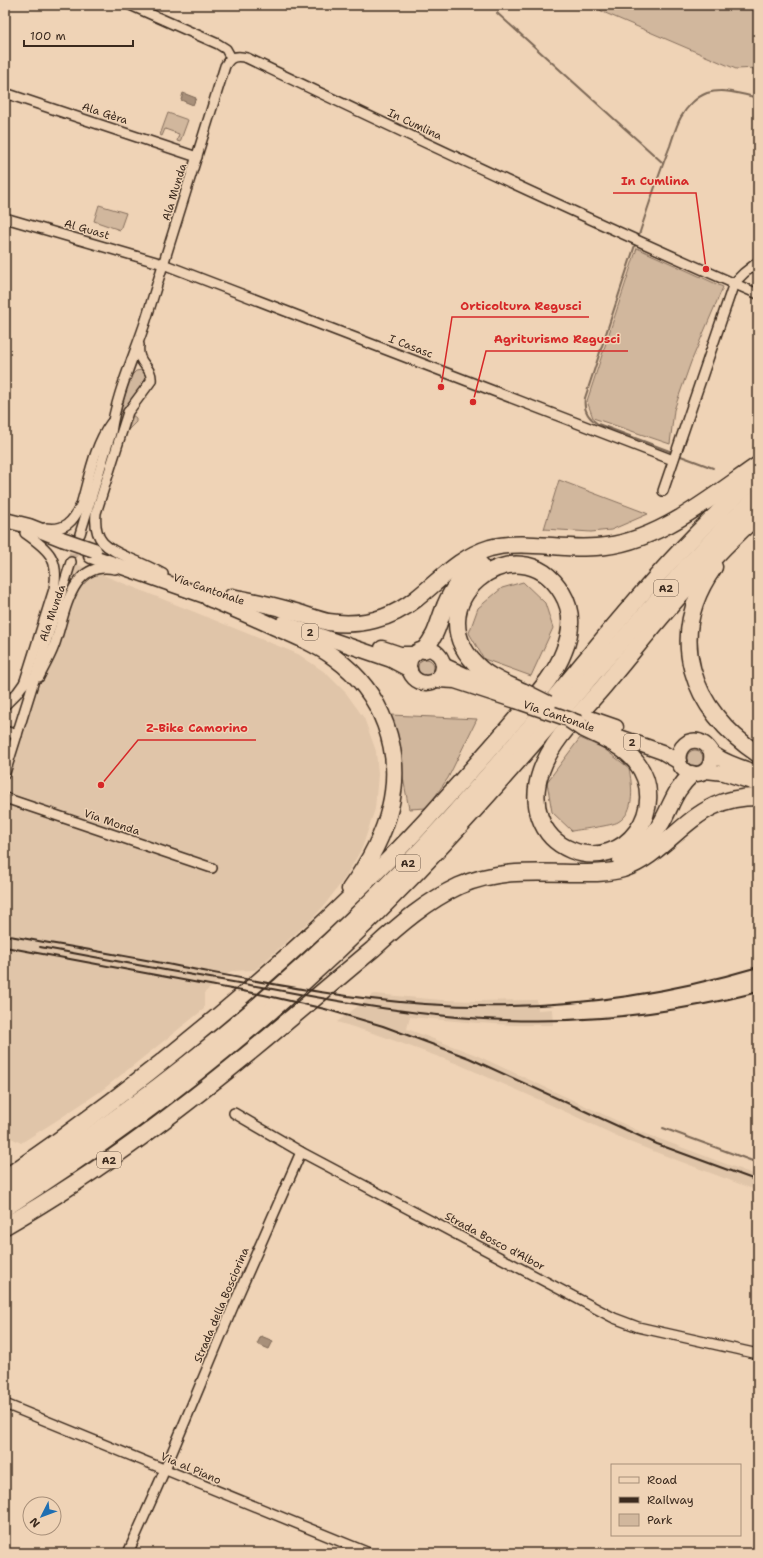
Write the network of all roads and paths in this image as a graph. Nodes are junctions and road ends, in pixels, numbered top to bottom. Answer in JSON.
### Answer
{"nodes":[{"id":1,"x":130,"y":5,"type":"edge"},
{"id":2,"x":231,"y":58,"type":"junction"},
{"id":3,"x":5,"y":93,"type":"edge"},
{"id":4,"x":197,"y":157,"type":"junction"},
{"id":5,"x":5,"y":218,"type":"edge"},
{"id":6,"x":758,"y":262,"type":"edge"},
{"id":7,"x":163,"y":264,"type":"junction"},
{"id":8,"x":734,"y":284,"type":"junction"},
{"id":9,"x":758,"y":294,"type":"edge"},
{"id":10,"x":141,"y":335,"type":"junction"},
{"id":11,"x":146,"y":367,"type":"junction"},
{"id":12,"x":128,"y":372,"type":"junction"},
{"id":13,"x":128,"y":412,"type":"junction"},
{"id":14,"x":113,"y":421,"type":"junction"},
{"id":15,"x":111,"y":432,"type":"junction"},
{"id":16,"x":675,"y":456,"type":"junction"},
{"id":17,"x":758,"y":465,"type":"edge"},
{"id":18,"x":758,"y":477,"type":"edge"},
{"id":19,"x":663,"y":491,"type":"dead end"},
{"id":20,"x":758,"y":497,"type":"edge"},
{"id":21,"x":5,"y":520,"type":"edge"},
{"id":22,"x":752,"y":520,"type":"edge"},
{"id":23,"x":5,"y":526,"type":"edge"},
{"id":24,"x":27,"y":530,"type":"junction"},
{"id":25,"x":80,"y":534,"type":"tunnel mouth"},
{"id":26,"x":568,"y":548,"type":"junction"},
{"id":27,"x":71,"y":562,"type":"tunnel mouth"},
{"id":28,"x":162,"y":578,"type":"junction"},
{"id":29,"x":232,"y":597,"type":"junction"},
{"id":30,"x":209,"y":598,"type":"junction"},
{"id":31,"x":419,"y":652,"type":"junction"},
{"id":32,"x":41,"y":658,"type":"junction"},
{"id":33,"x":443,"y":665,"type":"junction"},
{"id":34,"x":410,"y":670,"type":"junction"},
{"id":35,"x":437,"y":680,"type":"junction"},
{"id":36,"x":24,"y":684,"type":"junction"},
{"id":37,"x":31,"y":690,"type":"junction"},
{"id":38,"x":521,"y":696,"type":"junction"},
{"id":39,"x":548,"y":704,"type":"joint"},
{"id":40,"x":5,"y":705,"type":"edge"},
{"id":41,"x":581,"y":723,"type":"junction"},
{"id":42,"x":5,"y":731,"type":"edge"},
{"id":43,"x":17,"y":735,"type":"junction"},
{"id":44,"x":683,"y":745,"type":"junction"},
{"id":45,"x":712,"y":753,"type":"junction"},
{"id":46,"x":758,"y":754,"type":"edge"},
{"id":47,"x":679,"y":762,"type":"junction"},
{"id":48,"x":699,"y":772,"type":"junction"},
{"id":49,"x":5,"y":773,"type":"edge"},
{"id":50,"x":758,"y":773,"type":"edge"},
{"id":51,"x":758,"y":784,"type":"edge"},
{"id":52,"x":758,"y":797,"type":"edge"},
{"id":53,"x":5,"y":798,"type":"edge"},
{"id":54,"x":212,"y":868,"type":"dead end"},
{"id":55,"x":582,"y":873,"type":"junction"},
{"id":56,"x":304,"y":941,"type":"junction"},
{"id":57,"x":234,"y":1113,"type":"dead end"},
{"id":58,"x":302,"y":1152,"type":"junction"},
{"id":59,"x":5,"y":1178,"type":"edge"},
{"id":60,"x":5,"y":1193,"type":"edge"},
{"id":61,"x":5,"y":1208,"type":"edge"},
{"id":62,"x":5,"y":1226,"type":"edge"},
{"id":63,"x":758,"y":1354,"type":"edge"},
{"id":64,"x":5,"y":1404,"type":"edge"},
{"id":65,"x":165,"y":1470,"type":"junction"},
{"id":66,"x":128,"y":1553,"type":"edge"},
{"id":67,"x":369,"y":1553,"type":"edge"}],
"edges":[{"from":1,"to":2,"type":"street"},
{"from":2,"to":4,"type":"street","name":"Ala Munda"},
{"from":2,"to":8,"type":"street","name":"In Cumlina"},
{"from":3,"to":4,"type":"street","name":"Ala Gèra"},
{"from":4,"to":7,"type":"street","name":"Ala Munda"},
{"from":5,"to":7,"type":"street","name":"Al Guast"},
{"from":6,"to":8,"type":"street"},
{"from":7,"to":10,"type":"street","name":"Ala Munda"},
{"from":7,"to":16,"type":"street","name":"I Casasc"},
{"from":8,"to":9,"type":"street","name":"In Cumlina"},
{"from":8,"to":16,"type":"street"},
{"from":10,"to":11,"type":"street","name":"Ala Munda"},
{"from":10,"to":12,"type":"street","name":"Ala Munda"},
{"from":11,"to":12,"type":"street"},
{"from":11,"to":13,"type":"street","name":"Ala Munda"},
{"from":12,"to":14,"type":"street","name":"Ala Munda"},
{"from":13,"to":15,"type":"street","name":"Ala Munda"},
{"from":13,"to":28,"type":"street","name":"Ala Munda"},
{"from":14,"to":15,"type":"street","name":"Ala Munda"},
{"from":14,"to":24,"type":"street","name":"Ala Munda"},
{"from":15,"to":25,"type":"street","name":"Ala Munda"},
{"from":16,"to":19,"type":"street"},
{"from":17,"to":26,"type":"highway"},
{"from":18,"to":60,"type":"highway","number":"A2"},
{"from":20,"to":61,"type":"highway","number":"A2"},
{"from":21,"to":24,"type":"main road","name":"Via Cantonale","number":"2"},
{"from":22,"to":41,"type":"highway","number":"A2"},
{"from":22,"to":46,"type":"highway","number":"A2"},
{"from":23,"to":24,"type":"main road","name":"Via Cantonale","number":"2"},
{"from":24,"to":28,"type":"main road","name":"Via Cantonale","number":"2"},
{"from":24,"to":36,"type":"street","name":"Ala Munda"},
{"from":26,"to":29,"type":"highway"},
{"from":26,"to":31,"type":"highway"},
{"from":27,"to":32,"type":"street","name":"Ala Munda"},
{"from":28,"to":29,"type":"main road","name":"Via Cantonale","number":"2"},
{"from":28,"to":30,"type":"main road","name":"Via Cantonale","number":"2"},
{"from":28,"to":37,"type":"street","name":"Ala Munda"},
{"from":29,"to":31,"type":"main road","name":"Via Cantonale","number":"2"},
{"from":30,"to":34,"type":"main road","name":"Via Cantonale","number":"2"},
{"from":30,"to":56,"type":"highway","number":"A2"},
{"from":31,"to":33,"type":"main road"},
{"from":31,"to":34,"type":"main road"},
{"from":32,"to":36,"type":"street","name":"Ala Munda"},
{"from":32,"to":37,"type":"street","name":"Ala Munda"},
{"from":33,"to":35,"type":"main road"},
{"from":33,"to":38,"type":"main road","name":"Via Cantonale","number":"2"},
{"from":34,"to":35,"type":"main road"},
{"from":35,"to":38,"type":"main road","name":"Via Cantonale","number":"2"},
{"from":36,"to":40,"type":"street","name":"Ala Munda"},
{"from":37,"to":43,"type":"street","name":"Ala Munda"},
{"from":38,"to":39,"type":"highway","number":"A2","bridge":true},
{"from":38,"to":41,"type":"main road","name":"Via Cantonale","number":"2","bridge":true},
{"from":38,"to":56,"type":"highway","number":"A2"},
{"from":39,"to":41,"type":"main road","name":"Via Cantonale","number":"2"},
{"from":41,"to":44,"type":"main road","name":"Via Cantonale","number":"2"},
{"from":41,"to":47,"type":"main road","name":"Via Cantonale","number":"2"},
{"from":42,"to":43,"type":"street"},
{"from":43,"to":49,"type":"street","name":"Ala Munda"},
{"from":44,"to":45,"type":"main road"},
{"from":44,"to":47,"type":"main road"},
{"from":45,"to":48,"type":"main road"},
{"from":45,"to":50,"type":"main road"},
{"from":47,"to":48,"type":"main road"},
{"from":48,"to":51,"type":"main road"},
{"from":48,"to":55,"type":"highway","number":"A2"},
{"from":52,"to":55,"type":"highway","number":"A2"},
{"from":53,"to":54,"type":"street","name":"Via Monda"},
{"from":55,"to":62,"type":"highway","number":"A2"},
{"from":56,"to":59,"type":"highway","number":"A2"},
{"from":57,"to":58,"type":"street","name":"Strada Bosco d'Albor"},
{"from":58,"to":63,"type":"street","name":"Strada Bosco d'Albor"},
{"from":58,"to":65,"type":"street","name":"Strada della Bosciorina"},
{"from":64,"to":65,"type":"street","name":"Via al Piano"},
{"from":65,"to":66,"type":"street","name":"Strada della Bosciorina"},
{"from":65,"to":67,"type":"street","name":"Via al Piano"}]}
